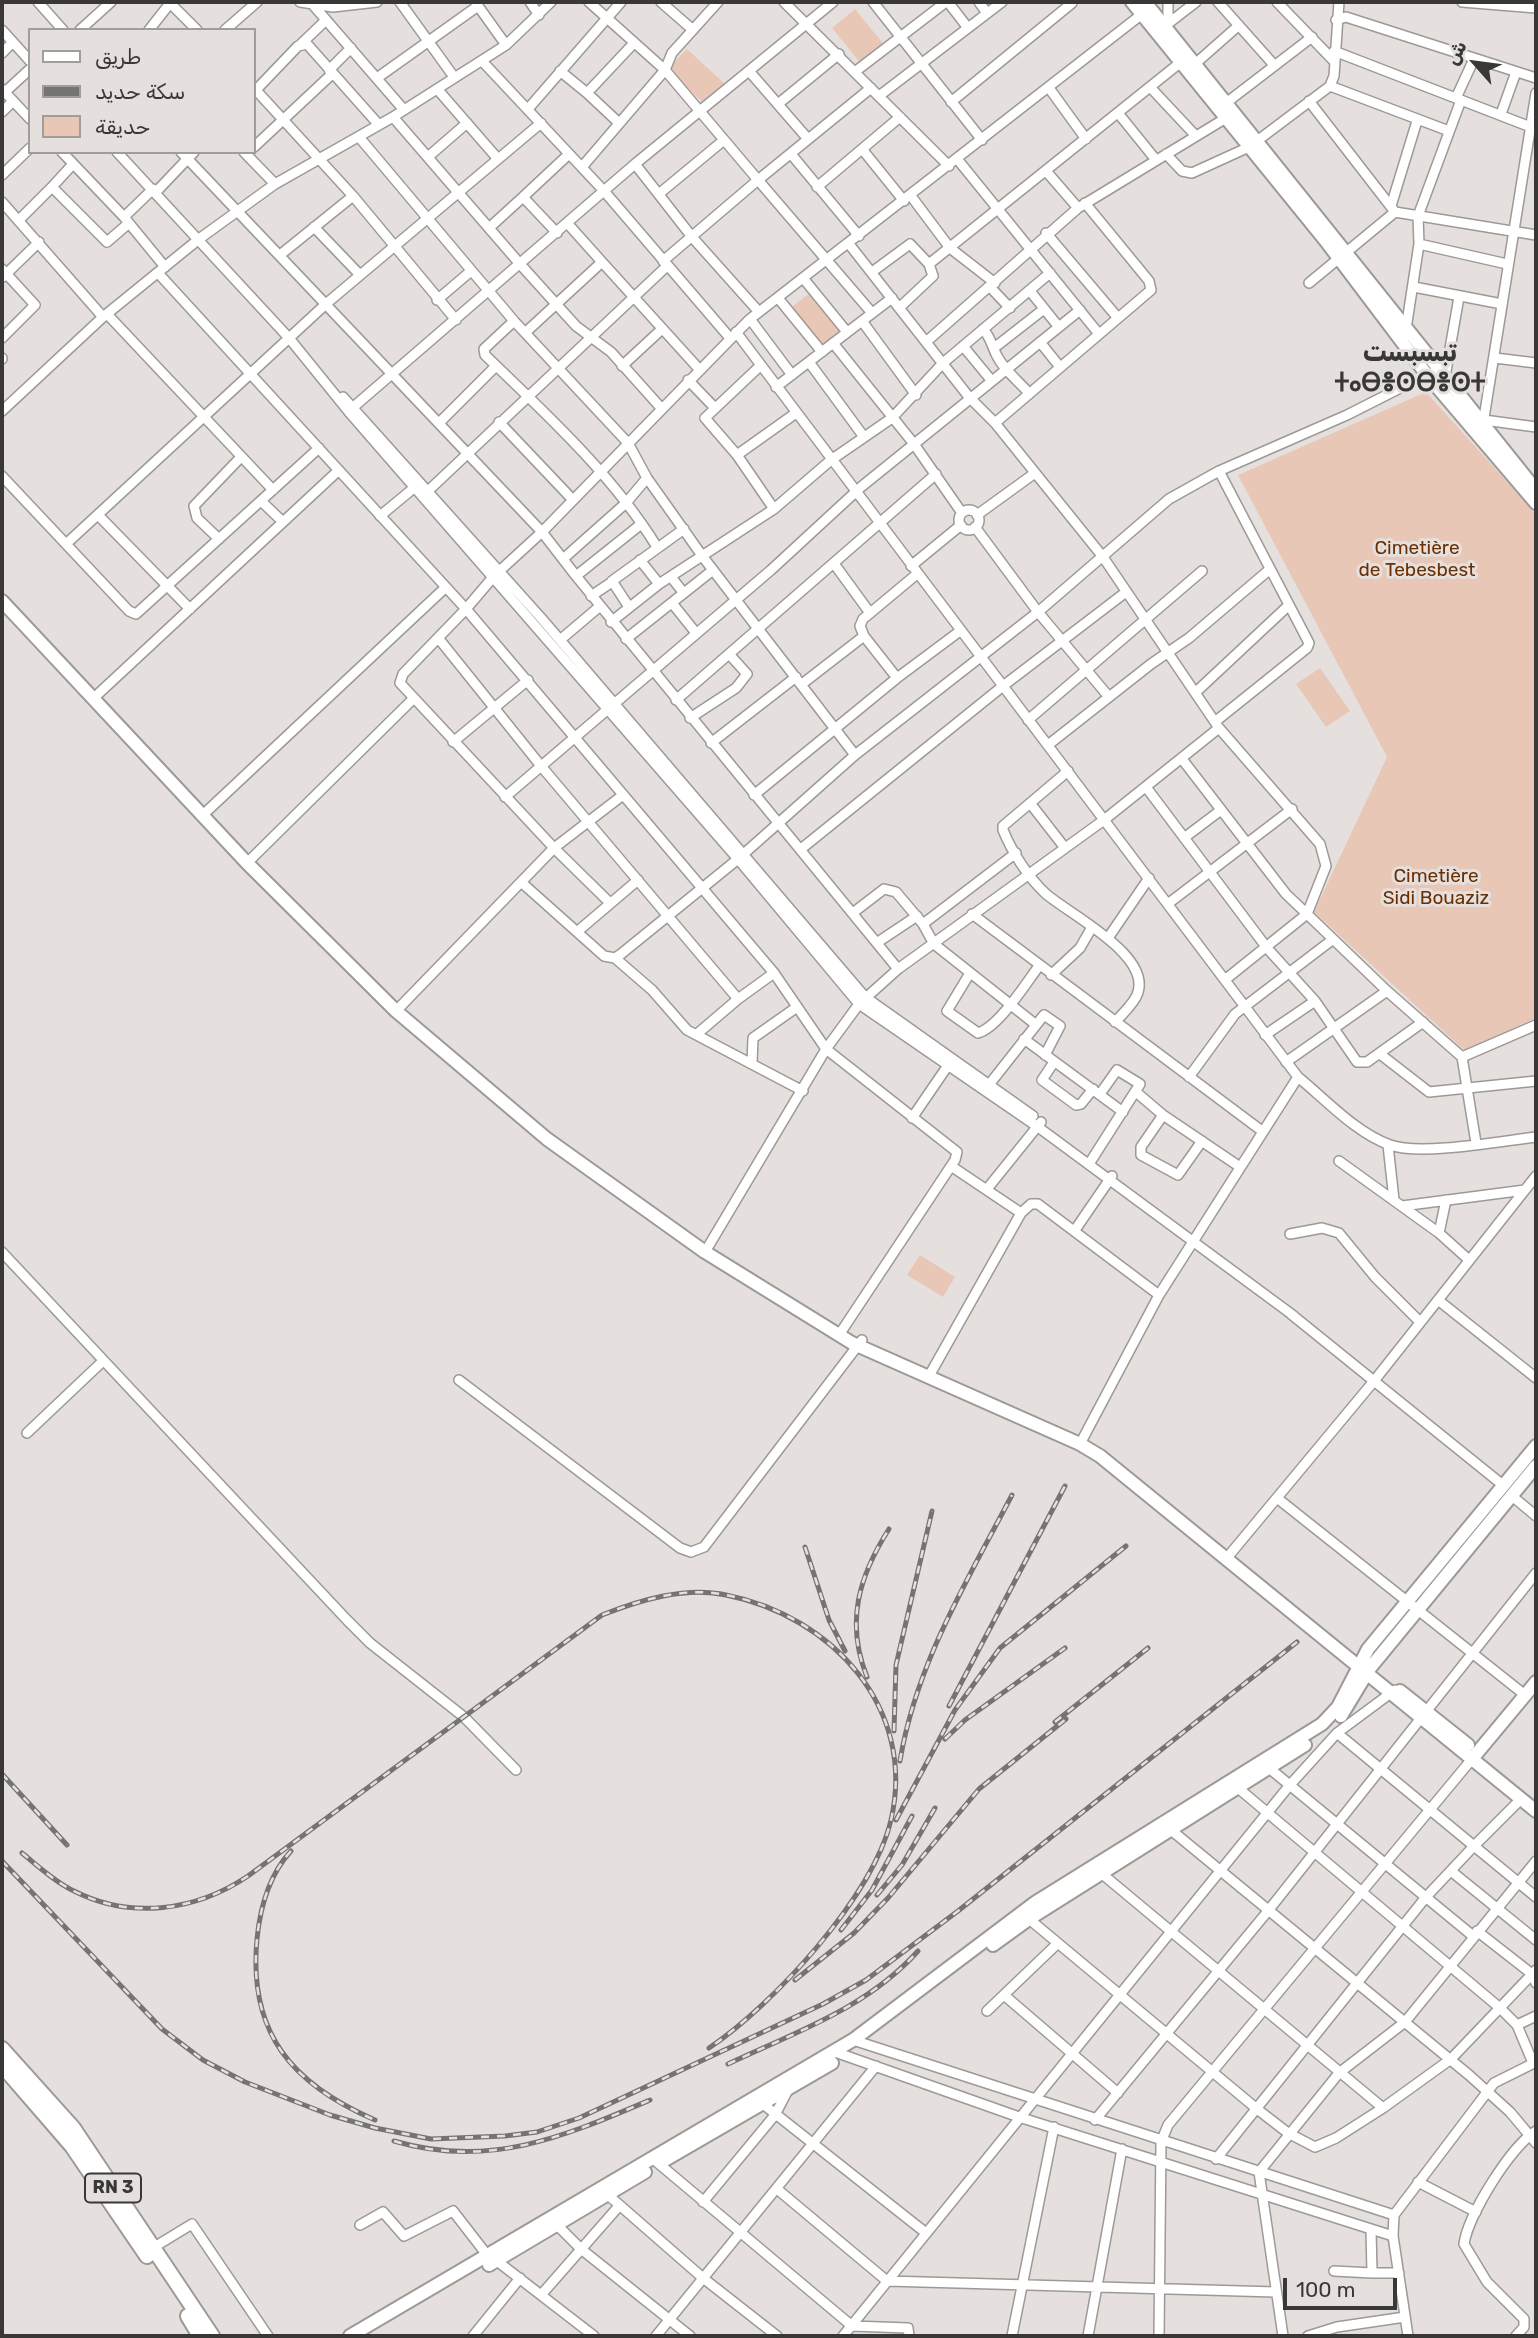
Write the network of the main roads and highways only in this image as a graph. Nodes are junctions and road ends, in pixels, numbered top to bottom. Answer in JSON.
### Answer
{"nodes":[{"id":1,"x":1132,"y":2,"type":"edge"},
{"id":2,"x":1145,"y":8,"type":"edge"},
{"id":3,"x":1253,"y":144,"type":"junction"},
{"id":4,"x":1341,"y":254,"type":"junction"},
{"id":5,"x":1436,"y":373,"type":"junction"},
{"id":6,"x":1536,"y":490,"type":"edge"},
{"id":7,"x":1536,"y":503,"type":"edge"},
{"id":8,"x":2,"y":593,"type":"edge"},
{"id":9,"x":2,"y":601,"type":"edge"},
{"id":10,"x":398,"y":1009,"type":"junction"},
{"id":11,"x":1536,"y":1447,"type":"edge"},
{"id":12,"x":1536,"y":1466,"type":"edge"},
{"id":13,"x":1508,"y":1491,"type":"junction"},
{"id":14,"x":1363,"y":1667,"type":"junction"},
{"id":15,"x":1536,"y":1682,"type":"edge"},
{"id":16,"x":1474,"y":1756,"type":"junction"},
{"id":17,"x":1536,"y":1800,"type":"edge"},
{"id":18,"x":1536,"y":1811,"type":"edge"},
{"id":19,"x":858,"y":2042,"type":"junction"},
{"id":20,"x":2,"y":2049,"type":"edge"},
{"id":21,"x":840,"y":2054,"type":"junction"},
{"id":22,"x":2,"y":2065,"type":"edge"},
{"id":23,"x":655,"y":2161,"type":"junction"},
{"id":24,"x":149,"y":2251,"type":"junction"},
{"id":25,"x":493,"y":2258,"type":"junction"},
{"id":26,"x":200,"y":2336,"type":"edge"},
{"id":27,"x":212,"y":2336,"type":"edge"},
{"id":28,"x":350,"y":2336,"type":"edge"},
{"id":29,"x":366,"y":2336,"type":"edge"}],
"edges":[{"from":1,"to":2,"type":"main road"},
{"from":2,"to":3,"type":"main road"},
{"from":2,"to":3,"type":"main road"},
{"from":3,"to":4,"type":"main road"},
{"from":4,"to":5,"type":"main road"},
{"from":4,"to":5,"type":"main road"},
{"from":5,"to":6,"type":"main road"},
{"from":5,"to":7,"type":"main road"},
{"from":8,"to":10,"type":"main road"},
{"from":9,"to":10,"type":"main road"},
{"from":10,"to":14,"type":"main road"},
{"from":11,"to":13,"type":"main road"},
{"from":12,"to":13,"type":"main road"},
{"from":13,"to":14,"type":"main road"},
{"from":14,"to":16,"type":"main road"},
{"from":14,"to":19,"type":"main road"},
{"from":14,"to":19,"type":"main road"},
{"from":15,"to":16,"type":"main road"},
{"from":16,"to":17,"type":"main road"},
{"from":16,"to":18,"type":"main road"},
{"from":19,"to":21,"type":"main road"},
{"from":20,"to":24,"type":"highway","number":"RN 3"},
{"from":21,"to":23,"type":"main road"},
{"from":21,"to":23,"type":"main road"},
{"from":22,"to":24,"type":"highway","number":"RN 3"},
{"from":23,"to":25,"type":"main road"},
{"from":23,"to":25,"type":"main road"},
{"from":24,"to":26,"type":"highway","number":"RN 3"},
{"from":24,"to":27,"type":"highway","number":"RN 3"},
{"from":25,"to":28,"type":"main road"},
{"from":25,"to":29,"type":"main road"}]}
